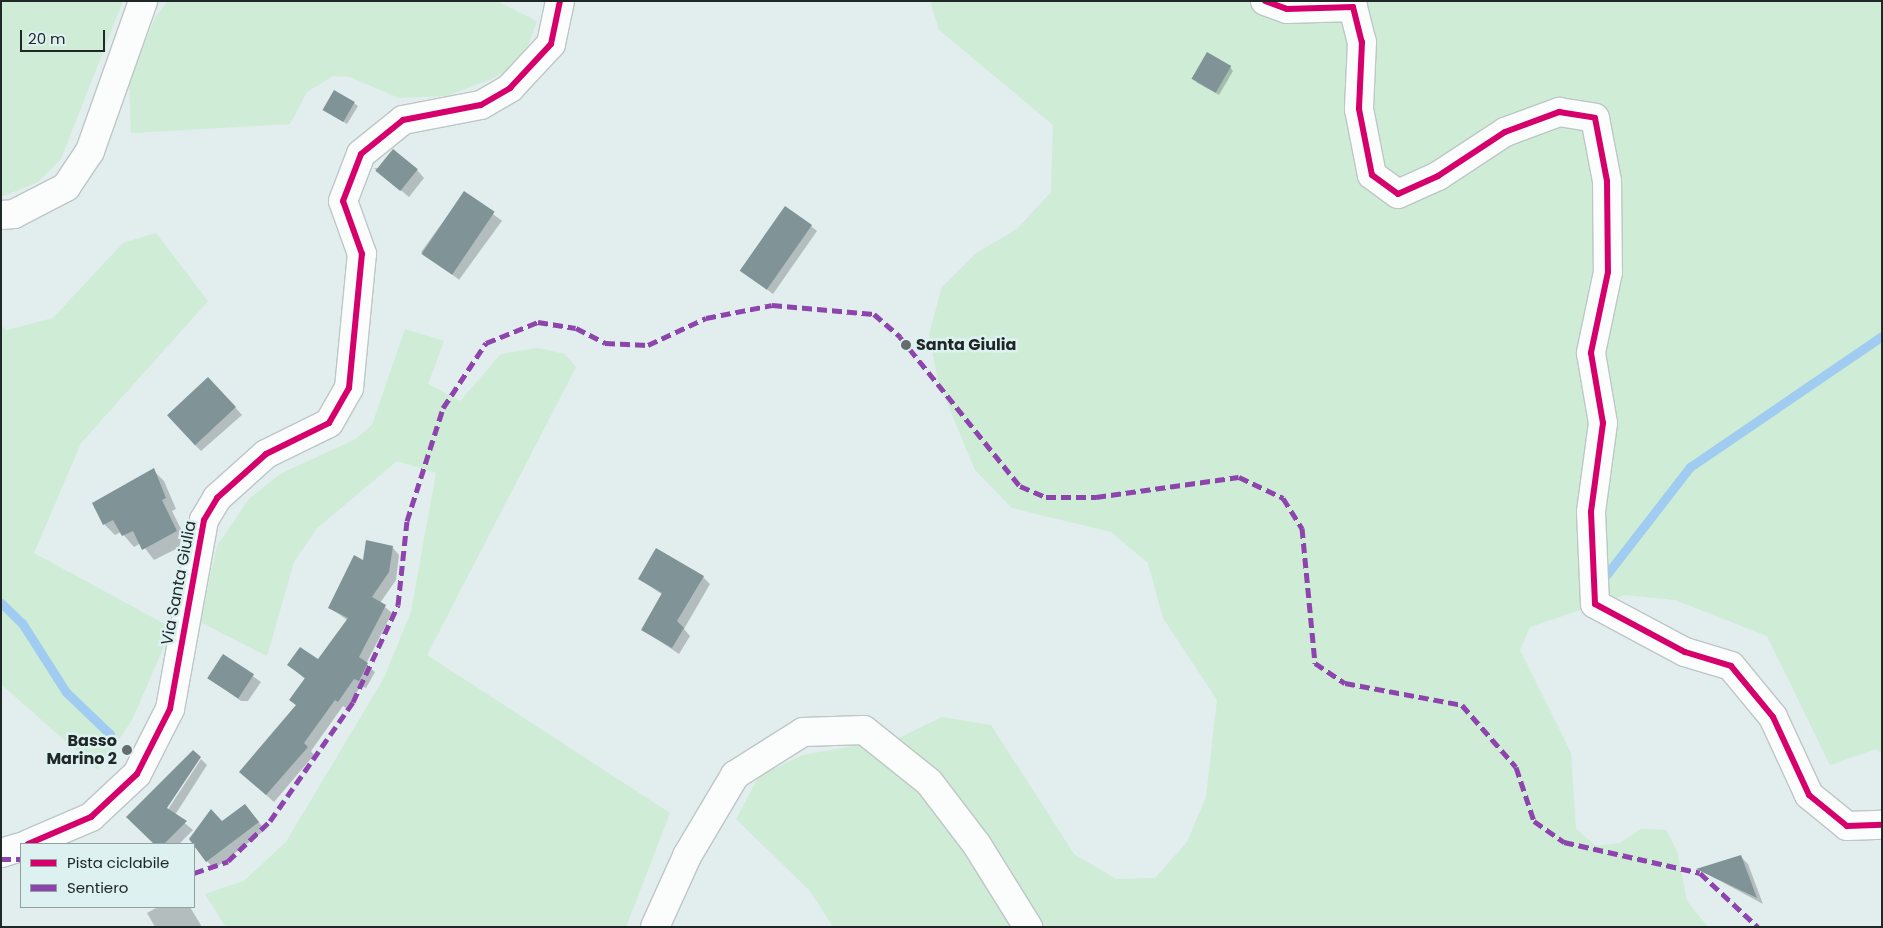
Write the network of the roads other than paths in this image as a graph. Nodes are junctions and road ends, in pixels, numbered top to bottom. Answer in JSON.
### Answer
{"nodes":[{"id":1,"x":143,"y":1,"type":"edge"},
{"id":2,"x":560,"y":1,"type":"edge"},
{"id":3,"x":1265,"y":1,"type":"edge"},
{"id":4,"x":1,"y":215,"type":"edge"},
{"id":5,"x":1882,"y":826,"type":"edge"},
{"id":6,"x":30,"y":843,"type":"edge"},
{"id":7,"x":20,"y":847,"type":"edge"},
{"id":8,"x":1,"y":853,"type":"edge"},
{"id":9,"x":655,"y":927,"type":"edge"},
{"id":10,"x":1028,"y":927,"type":"edge"}],
"edges":[{"from":1,"to":4,"type":"street"},
{"from":2,"to":6,"type":"street","name":"Via Santa Giulia"},
{"from":3,"to":5,"type":"street"},
{"from":7,"to":8,"type":"street"},
{"from":9,"to":10,"type":"street"}]}
